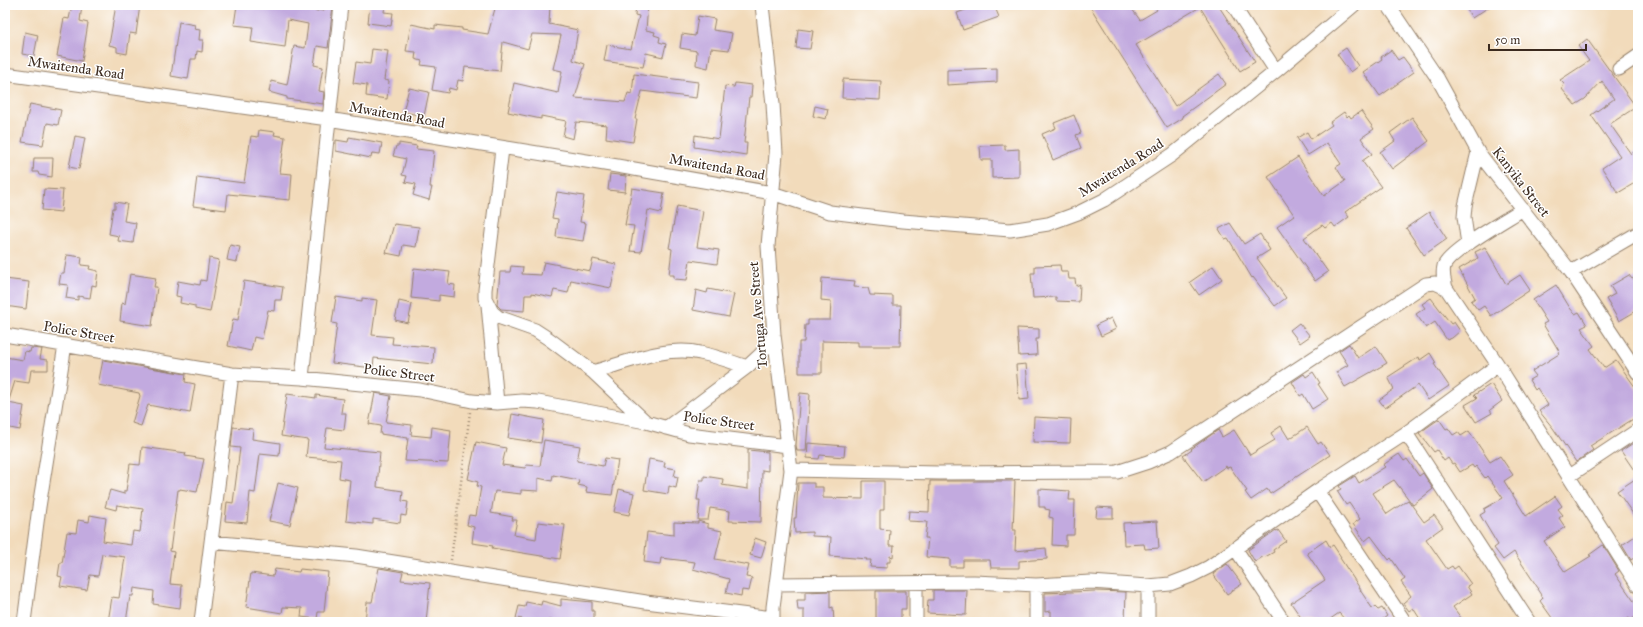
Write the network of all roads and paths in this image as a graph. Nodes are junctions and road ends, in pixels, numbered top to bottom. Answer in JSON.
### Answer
{"nodes":[{"id":1,"x":341,"y":5,"type":"edge"},
{"id":2,"x":762,"y":5,"type":"edge"},
{"id":3,"x":1233,"y":5,"type":"edge"},
{"id":4,"x":1354,"y":5,"type":"edge"},
{"id":5,"x":1388,"y":5,"type":"edge"},
{"id":6,"x":1638,"y":56,"type":"edge"},
{"id":7,"x":1619,"y":69,"type":"dead end"},
{"id":8,"x":1276,"y":71,"type":"junction"},
{"id":9,"x":5,"y":74,"type":"edge"},
{"id":10,"x":328,"y":119,"type":"junction"},
{"id":11,"x":502,"y":149,"type":"junction"},
{"id":12,"x":1478,"y":152,"type":"junction"},
{"id":13,"x":772,"y":193,"type":"junction"},
{"id":14,"x":1523,"y":209,"type":"junction"},
{"id":15,"x":1638,"y":232,"type":"edge"},
{"id":16,"x":1468,"y":244,"type":"junction"},
{"id":17,"x":1571,"y":272,"type":"junction"},
{"id":18,"x":1446,"y":288,"type":"junction"},
{"id":19,"x":488,"y":305,"type":"junction"},
{"id":20,"x":5,"y":335,"type":"edge"},
{"id":21,"x":774,"y":335,"type":"junction"},
{"id":22,"x":65,"y":345,"type":"junction"},
{"id":23,"x":1498,"y":365,"type":"junction"},
{"id":24,"x":748,"y":367,"type":"junction"},
{"id":25,"x":593,"y":372,"type":"junction"},
{"id":26,"x":1638,"y":373,"type":"edge"},
{"id":27,"x":232,"y":374,"type":"junction"},
{"id":28,"x":302,"y":378,"type":"junction"},
{"id":29,"x":472,"y":401,"type":"junction"},
{"id":30,"x":497,"y":403,"type":"junction"},
{"id":31,"x":646,"y":422,"type":"junction"},
{"id":32,"x":666,"y":428,"type":"junction"},
{"id":33,"x":1638,"y":430,"type":"edge"},
{"id":34,"x":1406,"y":433,"type":"junction"},
{"id":35,"x":788,"y":446,"type":"junction"},
{"id":36,"x":791,"y":470,"type":"junction"},
{"id":37,"x":1569,"y":476,"type":"junction"},
{"id":38,"x":1317,"y":492,"type":"junction"},
{"id":39,"x":211,"y":542,"type":"junction"},
{"id":40,"x":1235,"y":548,"type":"junction"},
{"id":41,"x":450,"y":570,"type":"junction"},
{"id":42,"x":916,"y":583,"type":"junction"},
{"id":43,"x":776,"y":584,"type":"junction"},
{"id":44,"x":1036,"y":585,"type":"junction"},
{"id":45,"x":1148,"y":586,"type":"junction"},
{"id":46,"x":1638,"y":586,"type":"edge"},
{"id":47,"x":773,"y":620,"type":"edge"},
{"id":48,"x":24,"y":622,"type":"edge"},
{"id":49,"x":200,"y":622,"type":"edge"},
{"id":50,"x":916,"y":622,"type":"edge"},
{"id":51,"x":1036,"y":622,"type":"edge"},
{"id":52,"x":1148,"y":622,"type":"edge"},
{"id":53,"x":1284,"y":622,"type":"edge"},
{"id":54,"x":1405,"y":622,"type":"edge"},
{"id":55,"x":1529,"y":622,"type":"edge"}],
"edges":[{"from":1,"to":10,"type":"street"},
{"from":2,"to":13,"type":"street","name":"Tortuga Ave Street"},
{"from":3,"to":8,"type":"street"},
{"from":4,"to":8,"type":"street","name":"Mwaitenda Road"},
{"from":5,"to":12,"type":"street","name":"Kanyika Street"},
{"from":6,"to":7,"type":"street"},
{"from":8,"to":13,"type":"street","name":"Mwaitenda Road"},
{"from":9,"to":10,"type":"street","name":"Mwaitenda Road"},
{"from":10,"to":11,"type":"street","name":"Mwaitenda Road"},
{"from":10,"to":28,"type":"street"},
{"from":11,"to":13,"type":"street","name":"Mwaitenda Road"},
{"from":11,"to":19,"type":"street"},
{"from":12,"to":14,"type":"street","name":"Kanyika Street"},
{"from":12,"to":16,"type":"street"},
{"from":13,"to":21,"type":"street","name":"Tortuga Ave Street"},
{"from":14,"to":16,"type":"street"},
{"from":14,"to":17,"type":"street","name":"Kanyika Street"},
{"from":15,"to":17,"type":"street"},
{"from":16,"to":18,"type":"street"},
{"from":17,"to":26,"type":"street","name":"Kanyika Street"},
{"from":18,"to":23,"type":"street"},
{"from":18,"to":36,"type":"street"},
{"from":19,"to":25,"type":"street"},
{"from":19,"to":30,"type":"street"},
{"from":20,"to":22,"type":"street","name":"Police Street"},
{"from":21,"to":24,"type":"street"},
{"from":21,"to":35,"type":"street","name":"Tortuga Ave Street"},
{"from":22,"to":27,"type":"street","name":"Police Street"},
{"from":22,"to":48,"type":"street"},
{"from":23,"to":34,"type":"street"},
{"from":23,"to":37,"type":"street"},
{"from":24,"to":25,"type":"street"},
{"from":24,"to":32,"type":"street"},
{"from":25,"to":31,"type":"street"},
{"from":27,"to":28,"type":"street","name":"Police Street"},
{"from":27,"to":39,"type":"street"},
{"from":28,"to":29,"type":"street","name":"Police Street"},
{"from":29,"to":30,"type":"street","name":"Police Street"},
{"from":29,"to":41,"type":"path"},
{"from":30,"to":31,"type":"street","name":"Police Street"},
{"from":31,"to":32,"type":"street","name":"Police Street"},
{"from":32,"to":35,"type":"street","name":"Police Street"},
{"from":33,"to":37,"type":"street"},
{"from":34,"to":38,"type":"street"},
{"from":34,"to":55,"type":"street"},
{"from":35,"to":36,"type":"street","name":"Tortuga Ave Street"},
{"from":36,"to":43,"type":"street","name":"Tortuga Ave Street"},
{"from":37,"to":46,"type":"street"},
{"from":38,"to":40,"type":"street"},
{"from":38,"to":54,"type":"street"},
{"from":39,"to":41,"type":"street"},
{"from":39,"to":49,"type":"street"},
{"from":40,"to":45,"type":"street"},
{"from":40,"to":53,"type":"street"},
{"from":41,"to":47,"type":"street"},
{"from":42,"to":43,"type":"street"},
{"from":42,"to":44,"type":"street"},
{"from":42,"to":50,"type":"street"},
{"from":43,"to":47,"type":"street","name":"Tortuga Ave Street"},
{"from":44,"to":45,"type":"street"},
{"from":44,"to":51,"type":"street"},
{"from":45,"to":52,"type":"street"}]}
